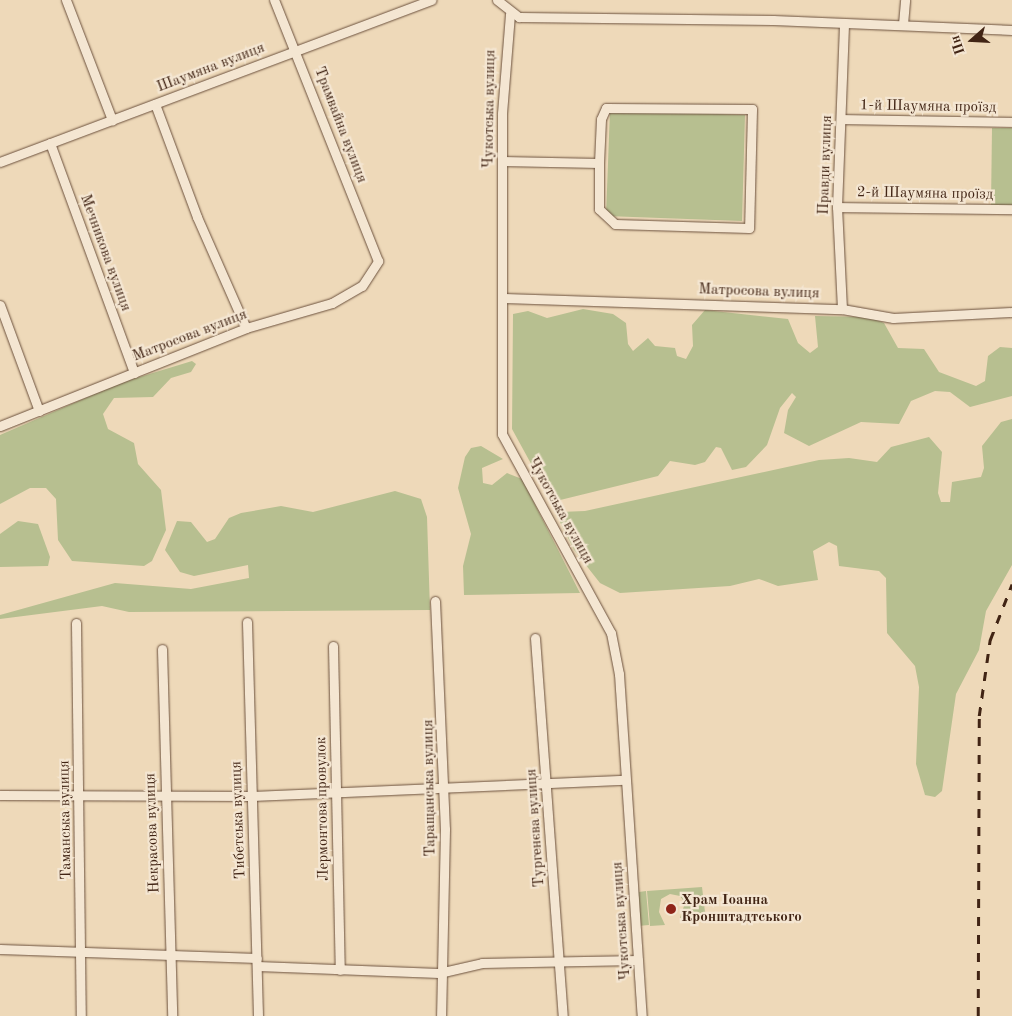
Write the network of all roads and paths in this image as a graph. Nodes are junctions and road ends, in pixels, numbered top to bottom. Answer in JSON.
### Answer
{"nodes":[{"id":1,"x":66,"y":0,"type":"edge"},
{"id":2,"x":274,"y":0,"type":"edge"},
{"id":3,"x":432,"y":0,"type":"edge"},
{"id":4,"x":497,"y":0,"type":"edge"},
{"id":5,"x":905,"y":0,"type":"edge"},
{"id":6,"x":510,"y":14,"type":"junction"},
{"id":7,"x":844,"y":24,"type":"junction"},
{"id":8,"x":903,"y":24,"type":"junction"},
{"id":9,"x":1012,"y":30,"type":"edge"},
{"id":10,"x":296,"y":50,"type":"junction"},
{"id":11,"x":155,"y":104,"type":"junction"},
{"id":12,"x":843,"y":119,"type":"junction"},
{"id":13,"x":112,"y":120,"type":"junction"},
{"id":14,"x":1012,"y":122,"type":"edge"},
{"id":15,"x":50,"y":143,"type":"junction"},
{"id":16,"x":502,"y":161,"type":"junction"},
{"id":17,"x":0,"y":162,"type":"edge"},
{"id":18,"x":599,"y":163,"type":"junction"},
{"id":19,"x":837,"y":207,"type":"junction"},
{"id":20,"x":1012,"y":209,"type":"edge"},
{"id":21,"x":378,"y":261,"type":"joint"},
{"id":22,"x":504,"y":298,"type":"junction"},
{"id":23,"x":0,"y":305,"type":"edge"},
{"id":24,"x":842,"y":308,"type":"junction"},
{"id":25,"x":1012,"y":312,"type":"edge"},
{"id":26,"x":246,"y":328,"type":"junction"},
{"id":27,"x":134,"y":373,"type":"junction"},
{"id":28,"x":38,"y":411,"type":"junction"},
{"id":29,"x":0,"y":426,"type":"edge"},
{"id":30,"x":435,"y":601,"type":"dead end"},
{"id":31,"x":247,"y":622,"type":"dead end"},
{"id":32,"x":76,"y":623,"type":"dead end"},
{"id":33,"x":534,"y":638,"type":"dead end"},
{"id":34,"x":332,"y":646,"type":"dead end"},
{"id":35,"x":162,"y":649,"type":"dead end"},
{"id":36,"x":625,"y":780,"type":"junction"},
{"id":37,"x":547,"y":783,"type":"junction"},
{"id":38,"x":441,"y":790,"type":"junction"},
{"id":39,"x":336,"y":794,"type":"junction"},
{"id":40,"x":0,"y":795,"type":"edge"},
{"id":41,"x":80,"y":795,"type":"junction"},
{"id":42,"x":166,"y":796,"type":"junction"},
{"id":43,"x":252,"y":796,"type":"junction"},
{"id":44,"x":0,"y":949,"type":"edge"},
{"id":45,"x":81,"y":950,"type":"junction"},
{"id":46,"x":170,"y":953,"type":"junction"},
{"id":47,"x":558,"y":960,"type":"junction"},
{"id":48,"x":638,"y":960,"type":"junction"},
{"id":49,"x":257,"y":962,"type":"junction"},
{"id":50,"x":340,"y":970,"type":"junction"},
{"id":51,"x":439,"y":973,"type":"junction"},
{"id":52,"x":81,"y":1016,"type":"edge"},
{"id":53,"x":172,"y":1016,"type":"edge"},
{"id":54,"x":258,"y":1016,"type":"edge"},
{"id":55,"x":441,"y":1016,"type":"edge"},
{"id":56,"x":563,"y":1016,"type":"edge"},
{"id":57,"x":642,"y":1016,"type":"edge"}],
"edges":[{"from":1,"to":13,"type":"street"},
{"from":2,"to":10,"type":"street","name":"Трамвайна вулиця"},
{"from":3,"to":10,"type":"street","name":"Шаумяна вулиця"},
{"from":4,"to":6,"type":"street"},
{"from":5,"to":8,"type":"street"},
{"from":6,"to":7,"type":"street"},
{"from":6,"to":16,"type":"street","name":"Чукотська вулиця"},
{"from":7,"to":8,"type":"street"},
{"from":7,"to":12,"type":"street","name":"Правди вулиця"},
{"from":8,"to":9,"type":"street"},
{"from":10,"to":11,"type":"street","name":"Шаумяна вулиця"},
{"from":10,"to":21,"type":"street","name":"Трамвайна вулиця"},
{"from":11,"to":13,"type":"street","name":"Шаумяна вулиця"},
{"from":11,"to":26,"type":"street"},
{"from":12,"to":14,"type":"street","name":"1-й Шаумяна проїзд"},
{"from":12,"to":19,"type":"street","name":"Правди вулиця"},
{"from":13,"to":15,"type":"street","name":"Шаумяна вулиця"},
{"from":15,"to":17,"type":"street","name":"Шаумяна вулиця"},
{"from":15,"to":27,"type":"street","name":"Мечникова вулиця"},
{"from":16,"to":18,"type":"street"},
{"from":16,"to":22,"type":"street","name":"Чукотська вулиця"},
{"from":18,"to":18,"type":"street"},
{"from":19,"to":20,"type":"street","name":"2-й Шаумяна проїзд"},
{"from":19,"to":24,"type":"street","name":"Правди вулиця"},
{"from":21,"to":26,"type":"street","name":"Матросова вулиця"},
{"from":22,"to":24,"type":"street","name":"Матросова вулиця"},
{"from":22,"to":36,"type":"street","name":"Чукотська вулиця"},
{"from":23,"to":28,"type":"street"},
{"from":24,"to":25,"type":"street","name":"Матросова вулиця"},
{"from":26,"to":27,"type":"street","name":"Матросова вулиця"},
{"from":27,"to":28,"type":"street","name":"Матросова вулиця"},
{"from":28,"to":29,"type":"street","name":"Матросова вулиця"},
{"from":30,"to":38,"type":"street","name":"Таращанська вулиця"},
{"from":31,"to":43,"type":"street","name":"Тибетська вулиця"},
{"from":32,"to":41,"type":"street","name":"Таманська вулиця"},
{"from":33,"to":37,"type":"street","name":"Тургенєва вулиця"},
{"from":34,"to":39,"type":"street","name":"Лермонтова провулок"},
{"from":35,"to":42,"type":"street","name":"Некрасова вулиця"},
{"from":36,"to":37,"type":"street"},
{"from":36,"to":48,"type":"street","name":"Чукотська вулиця"},
{"from":37,"to":38,"type":"street"},
{"from":37,"to":47,"type":"street","name":"Тургенєва вулиця"},
{"from":38,"to":39,"type":"street"},
{"from":38,"to":51,"type":"street","name":"Таращанська вулиця"},
{"from":39,"to":43,"type":"street"},
{"from":39,"to":50,"type":"street","name":"Лермонтова провулок"},
{"from":40,"to":41,"type":"street"},
{"from":41,"to":42,"type":"street"},
{"from":41,"to":45,"type":"street","name":"Таманська вулиця"},
{"from":42,"to":43,"type":"street"},
{"from":42,"to":46,"type":"street","name":"Некрасова вулиця"},
{"from":43,"to":49,"type":"street","name":"Тибетська вулиця"},
{"from":44,"to":45,"type":"street"},
{"from":45,"to":46,"type":"street"},
{"from":45,"to":52,"type":"street","name":"Таманська вулиця"},
{"from":46,"to":49,"type":"street"},
{"from":46,"to":53,"type":"street","name":"Некрасова вулиця"},
{"from":47,"to":48,"type":"street"},
{"from":47,"to":51,"type":"street"},
{"from":47,"to":56,"type":"street","name":"Тургенєва вулиця"},
{"from":48,"to":57,"type":"street","name":"Чукотська вулиця"},
{"from":49,"to":50,"type":"street"},
{"from":49,"to":54,"type":"street","name":"Тибетська вулиця"},
{"from":50,"to":51,"type":"street"},
{"from":51,"to":55,"type":"street","name":"Таращанська вулиця"}]}
